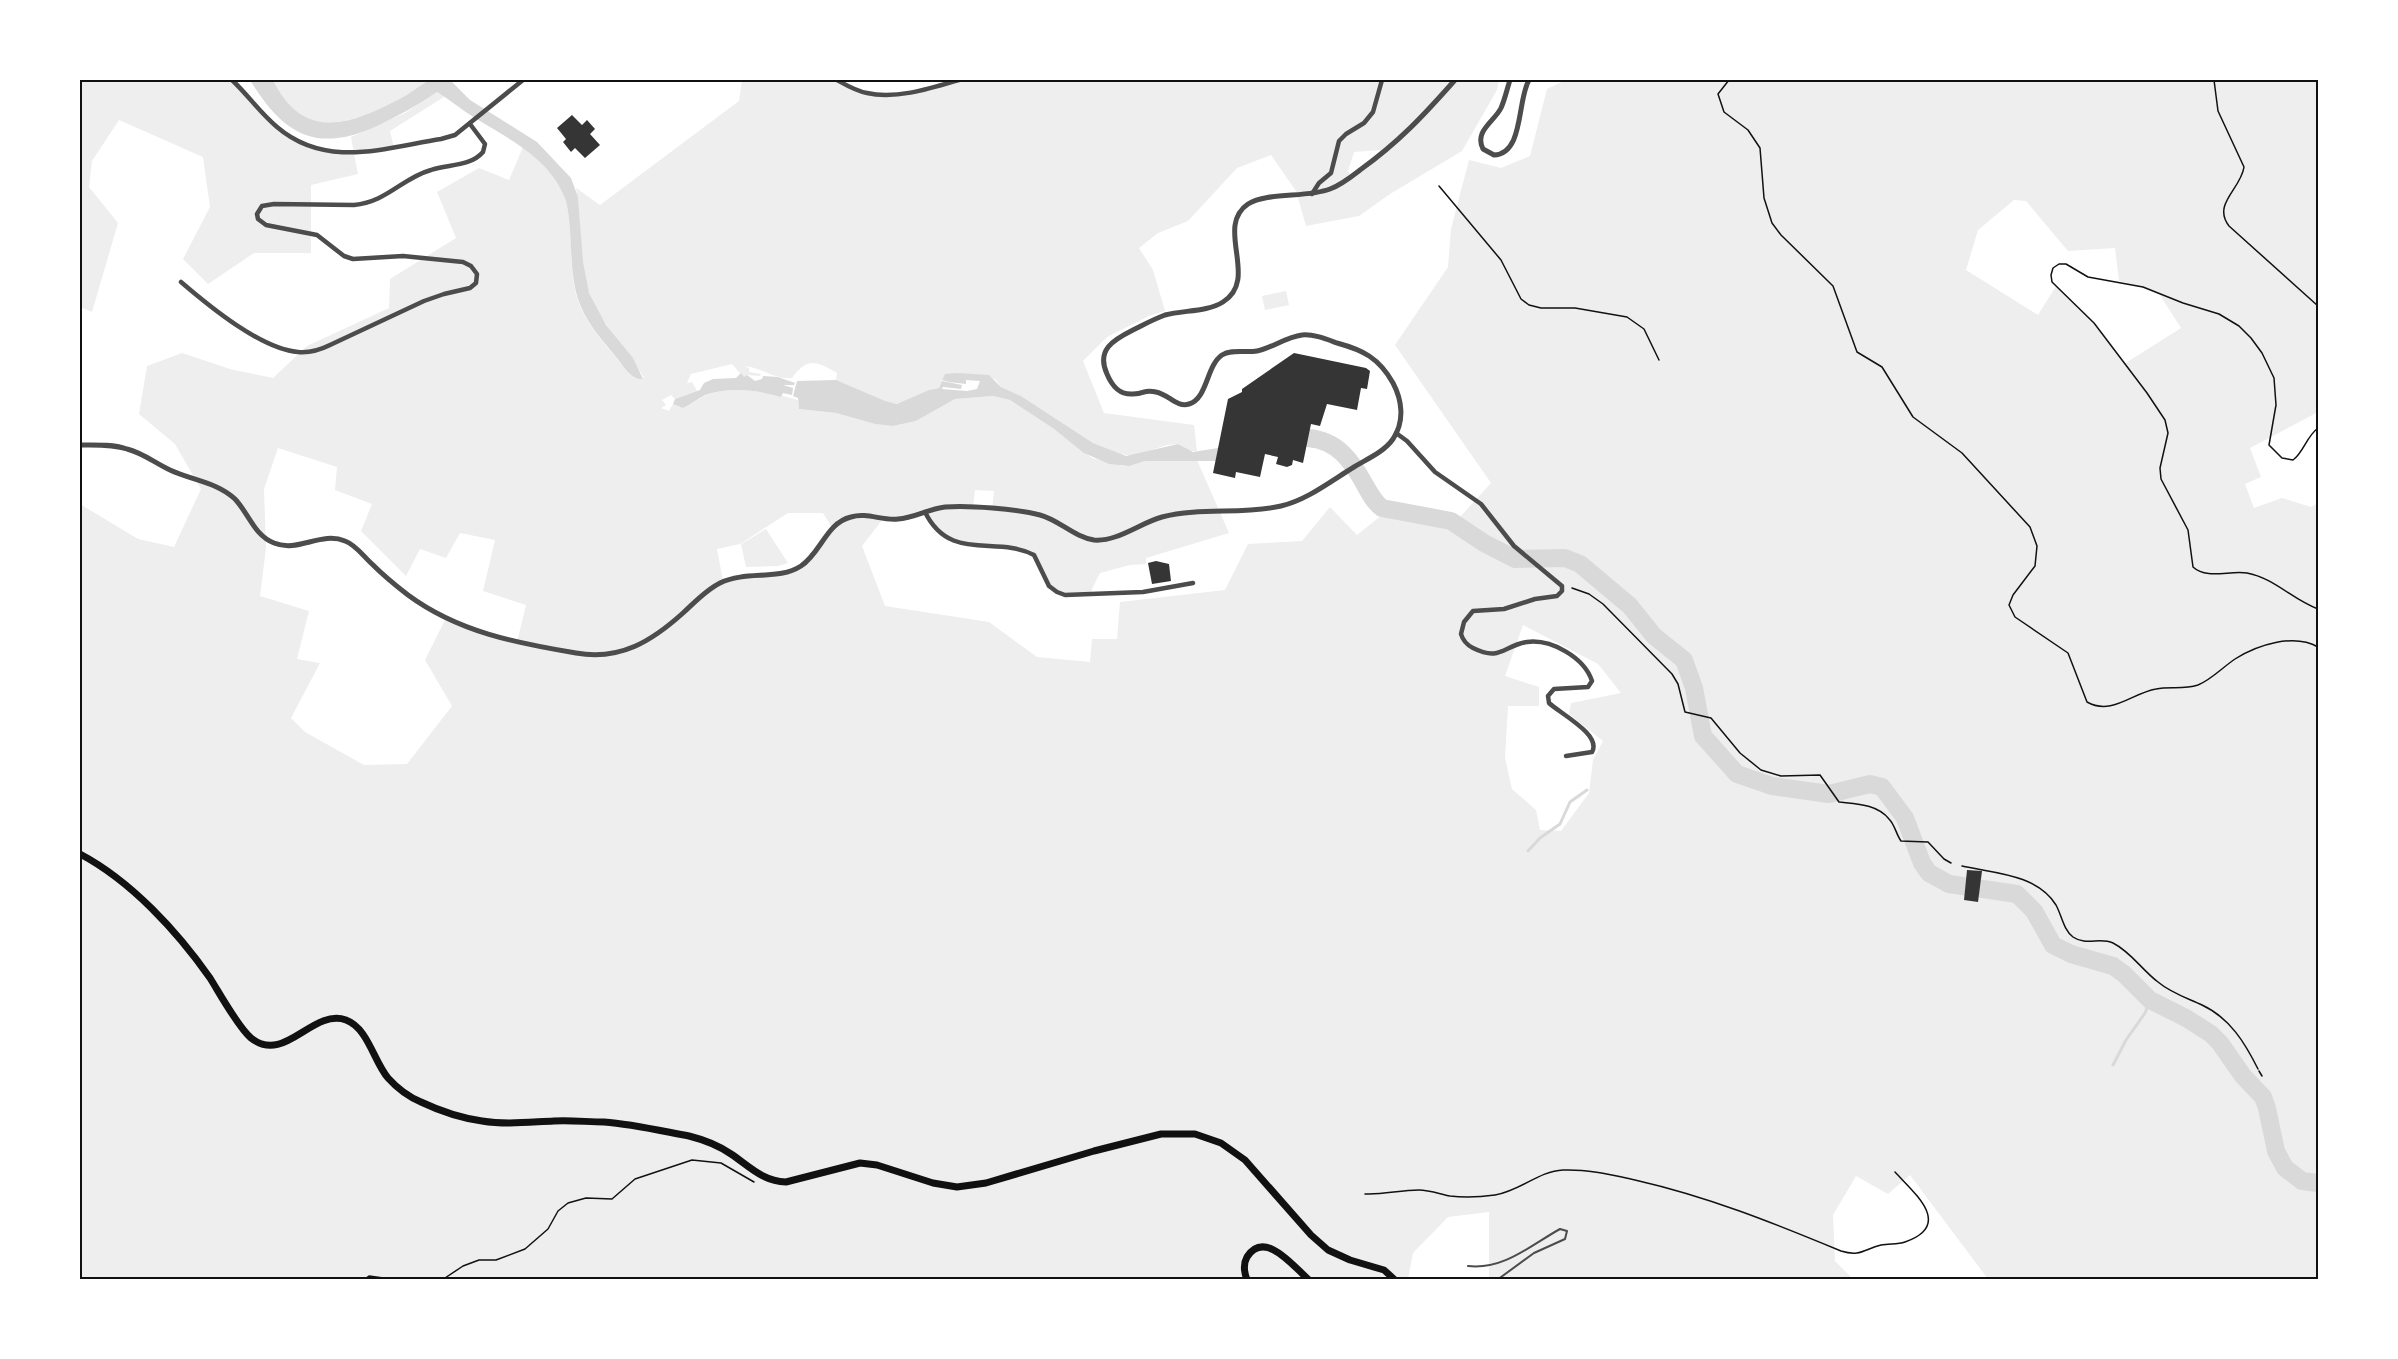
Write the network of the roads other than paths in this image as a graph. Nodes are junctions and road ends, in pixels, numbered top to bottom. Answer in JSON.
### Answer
{"nodes":[{"id":1,"x":232,"y":80,"type":"edge"},
{"id":2,"x":523,"y":80,"type":"edge"},
{"id":3,"x":837,"y":80,"type":"edge"},
{"id":4,"x":959,"y":80,"type":"edge"},
{"id":5,"x":1382,"y":80,"type":"edge"},
{"id":6,"x":1455,"y":80,"type":"edge"},
{"id":7,"x":1510,"y":80,"type":"edge"},
{"id":8,"x":1529,"y":80,"type":"edge"},
{"id":9,"x":472,"y":123,"type":"junction"},
{"id":10,"x":1312,"y":194,"type":"junction"},
{"id":11,"x":181,"y":282,"type":"dead end"},
{"id":12,"x":1396,"y":433,"type":"junction"},
{"id":13,"x":80,"y":445,"type":"edge"},
{"id":14,"x":925,"y":512,"type":"junction"},
{"id":15,"x":1193,"y":582,"type":"dead end"},
{"id":16,"x":1566,"y":756,"type":"dead end"},
{"id":17,"x":80,"y":854,"type":"edge"},
{"id":18,"x":1468,"y":1266,"type":"dead end"},
{"id":19,"x":1247,"y":1280,"type":"edge"},
{"id":20,"x":1309,"y":1280,"type":"edge"},
{"id":21,"x":1395,"y":1280,"type":"edge"},
{"id":22,"x":1497,"y":1280,"type":"edge"}],
"edges":[{"from":1,"to":9,"type":"street"},
{"from":2,"to":9,"type":"street"},
{"from":3,"to":4,"type":"street"},
{"from":5,"to":10,"type":"street"},
{"from":6,"to":10,"type":"street"},
{"from":7,"to":8,"type":"street"},
{"from":9,"to":11,"type":"street"},
{"from":10,"to":12,"type":"street"},
{"from":12,"to":14,"type":"street"},
{"from":12,"to":16,"type":"street"},
{"from":13,"to":14,"type":"street"},
{"from":14,"to":15,"type":"street"},
{"from":17,"to":21,"type":"main road"},
{"from":18,"to":22,"type":"lane"},
{"from":19,"to":20,"type":"main road"}]}
